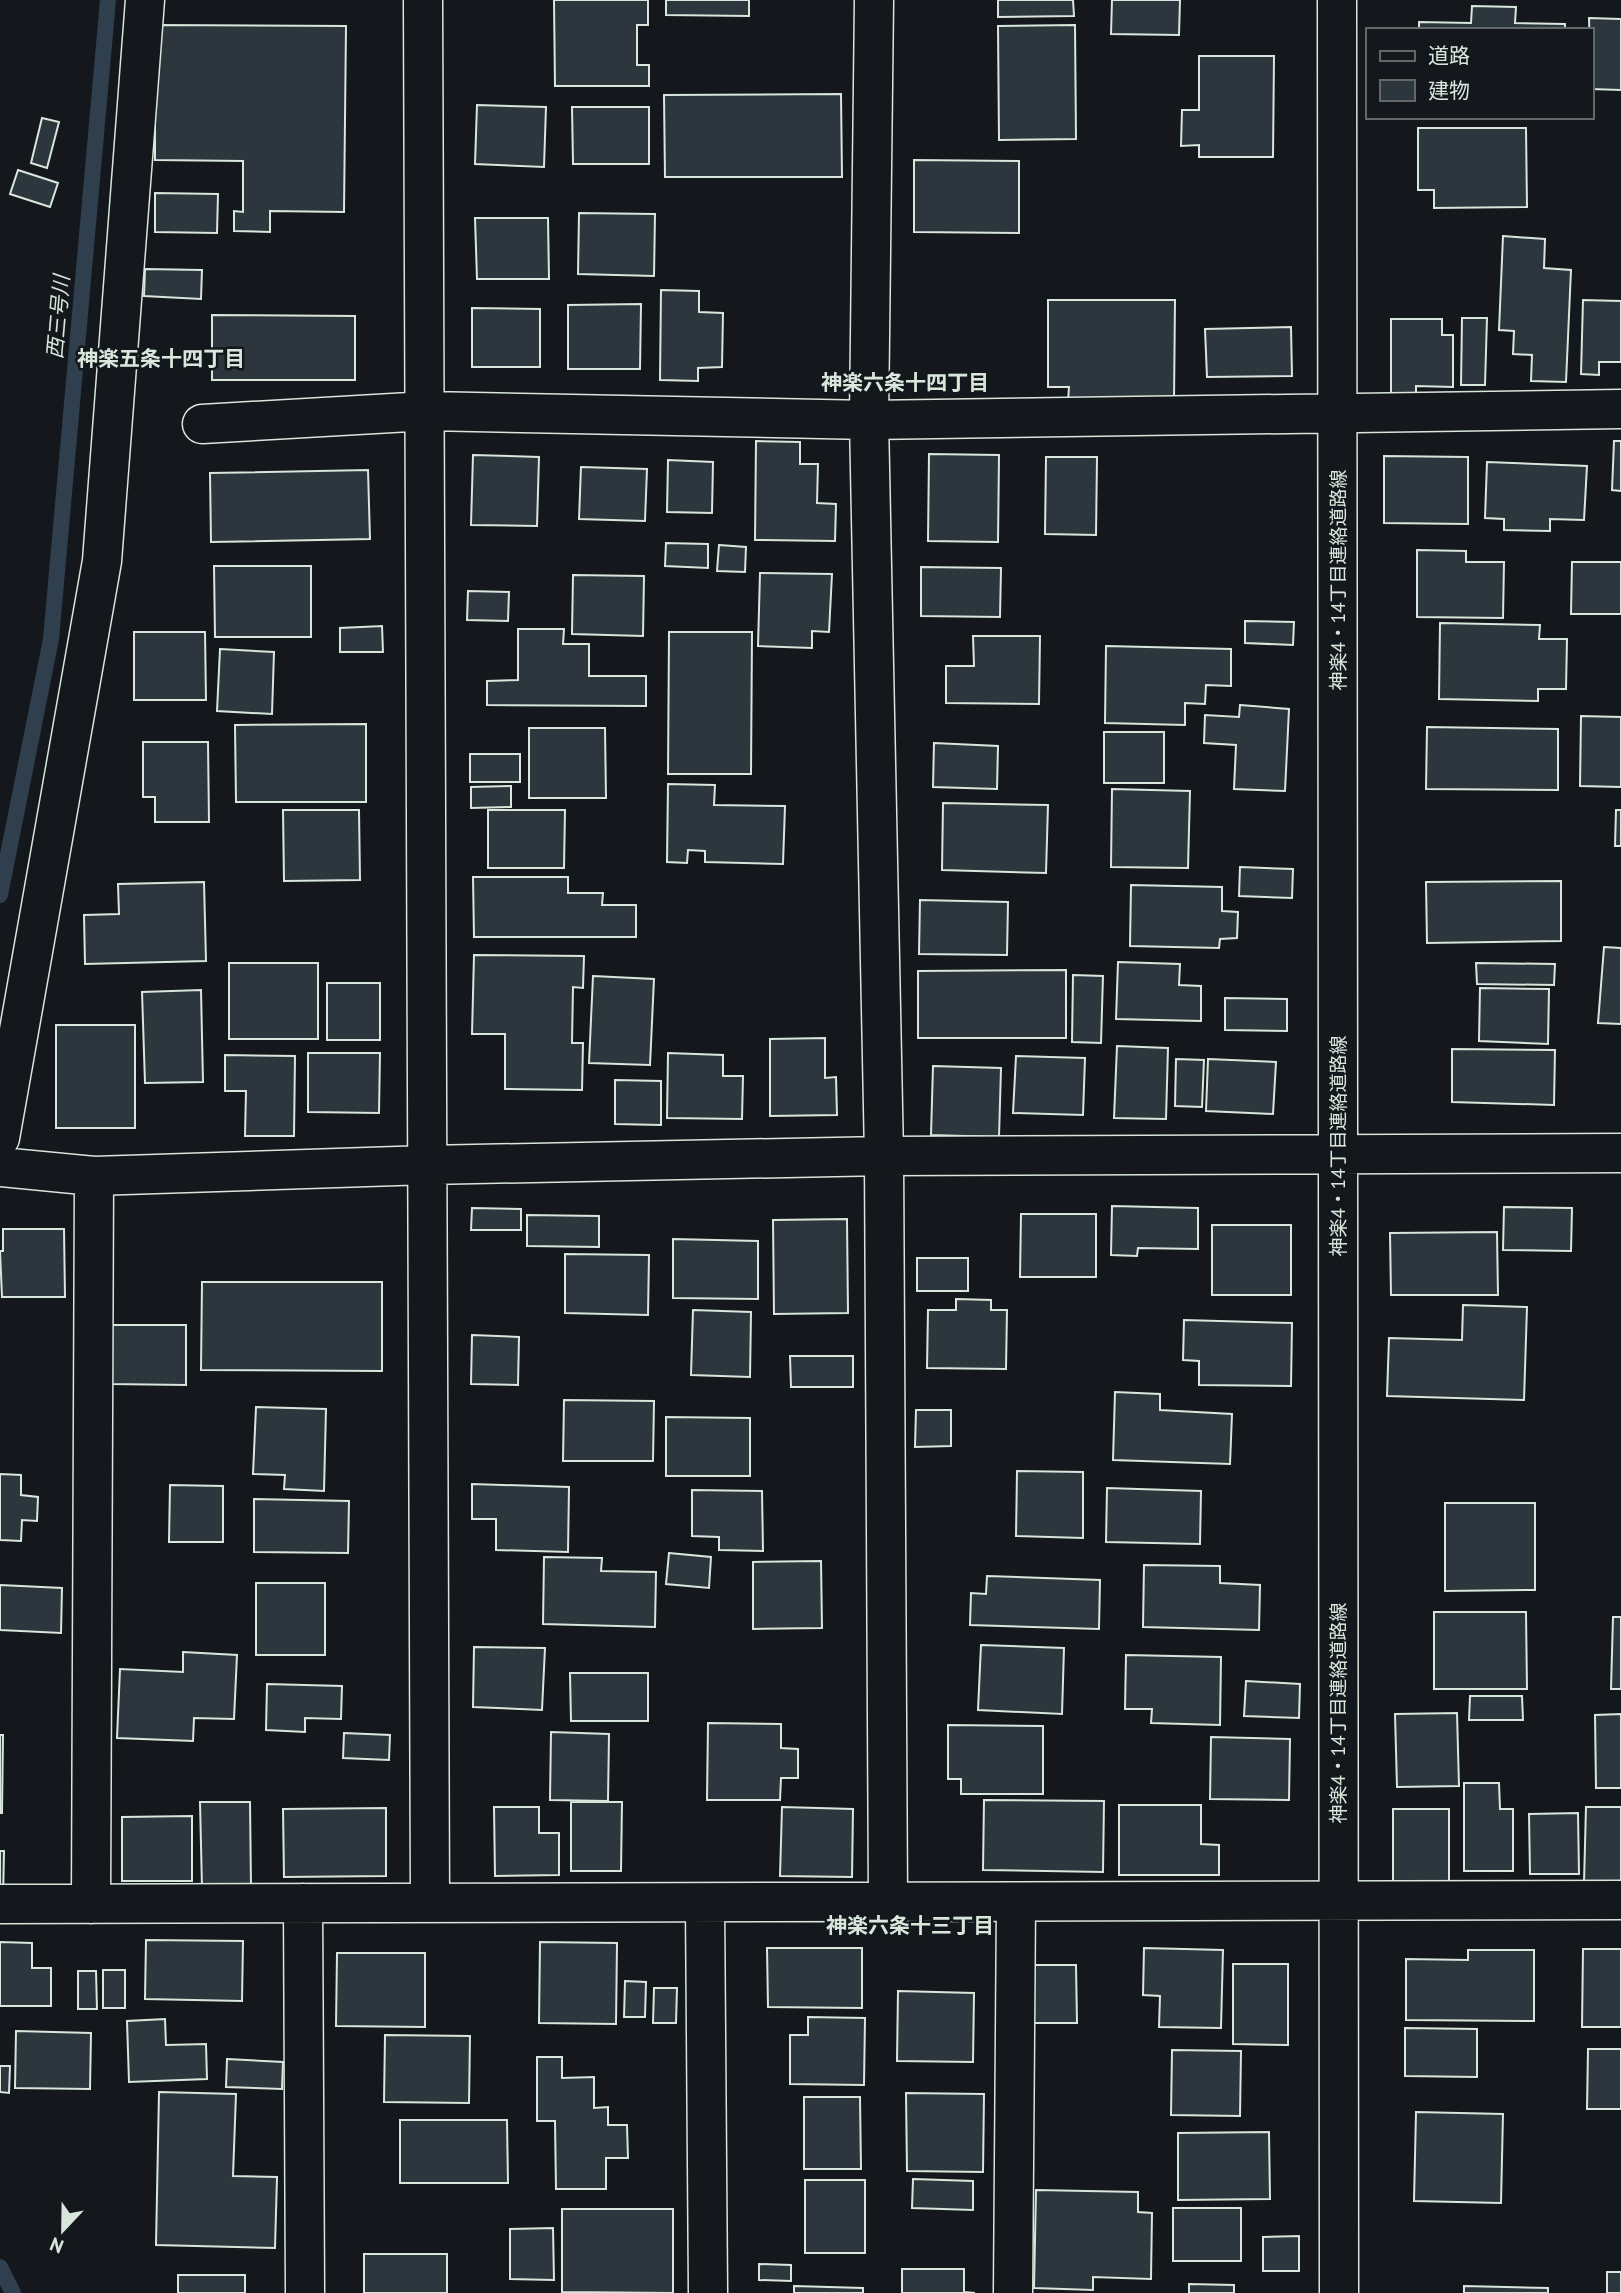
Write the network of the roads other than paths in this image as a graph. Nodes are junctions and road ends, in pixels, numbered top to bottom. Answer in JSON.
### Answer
{"nodes":[{"id":1,"x":145,"y":0,"type":"edge"},
{"id":2,"x":423,"y":0,"type":"edge"},
{"id":3,"x":874,"y":0,"type":"edge"},
{"id":4,"x":1337,"y":0,"type":"edge"},
{"id":5,"x":1621,"y":409,"type":"edge"},
{"id":6,"x":427,"y":411,"type":"junction"},
{"id":7,"x":1338,"y":415,"type":"junction"},
{"id":8,"x":869,"y":420,"type":"junction"},
{"id":9,"x":202,"y":424,"type":"dead end"},
{"id":10,"x":0,"y":1138,"type":"edge"},
{"id":11,"x":1621,"y":1153,"type":"edge"},
{"id":12,"x":1338,"y":1155,"type":"junction"},
{"id":13,"x":884,"y":1156,"type":"junction"},
{"id":14,"x":428,"y":1164,"type":"junction"},
{"id":15,"x":0,"y":1167,"type":"edge"},
{"id":16,"x":94,"y":1176,"type":"junction"},
{"id":17,"x":1621,"y":1900,"type":"edge"},
{"id":18,"x":1339,"y":1901,"type":"junction"},
{"id":19,"x":705,"y":1902,"type":"junction"},
{"id":20,"x":888,"y":1902,"type":"junction"},
{"id":21,"x":1016,"y":1902,"type":"junction"},
{"id":22,"x":303,"y":1903,"type":"junction"},
{"id":23,"x":430,"y":1903,"type":"junction"},
{"id":24,"x":0,"y":1904,"type":"edge"},
{"id":25,"x":91,"y":1904,"type":"junction"},
{"id":26,"x":306,"y":2293,"type":"edge"},
{"id":27,"x":708,"y":2293,"type":"edge"},
{"id":28,"x":1013,"y":2293,"type":"edge"},
{"id":29,"x":1339,"y":2293,"type":"edge"}],
"edges":[{"from":1,"to":10,"type":"street"},
{"from":2,"to":6,"type":"street"},
{"from":3,"to":8,"type":"street"},
{"from":4,"to":7,"type":"street","name":"神楽4・14丁目連絡道路線"},
{"from":5,"to":7,"type":"street"},
{"from":6,"to":8,"type":"street"},
{"from":6,"to":9,"type":"street"},
{"from":6,"to":14,"type":"street"},
{"from":7,"to":8,"type":"street"},
{"from":7,"to":12,"type":"street","name":"神楽4・14丁目連絡道路線"},
{"from":8,"to":13,"type":"street"},
{"from":11,"to":12,"type":"street"},
{"from":12,"to":13,"type":"street"},
{"from":12,"to":18,"type":"street","name":"神楽4・14丁目連絡道路線"},
{"from":13,"to":14,"type":"street"},
{"from":13,"to":20,"type":"street"},
{"from":14,"to":16,"type":"street"},
{"from":14,"to":23,"type":"street"},
{"from":15,"to":16,"type":"street"},
{"from":16,"to":25,"type":"street"},
{"from":17,"to":18,"type":"street"},
{"from":18,"to":21,"type":"street"},
{"from":18,"to":29,"type":"street","name":"神楽4・14丁目連絡道路線"},
{"from":19,"to":20,"type":"street"},
{"from":19,"to":23,"type":"street"},
{"from":19,"to":27,"type":"street"},
{"from":20,"to":21,"type":"street"},
{"from":21,"to":28,"type":"street"},
{"from":22,"to":23,"type":"street"},
{"from":22,"to":25,"type":"street"},
{"from":22,"to":26,"type":"street"},
{"from":24,"to":25,"type":"street"}]}
